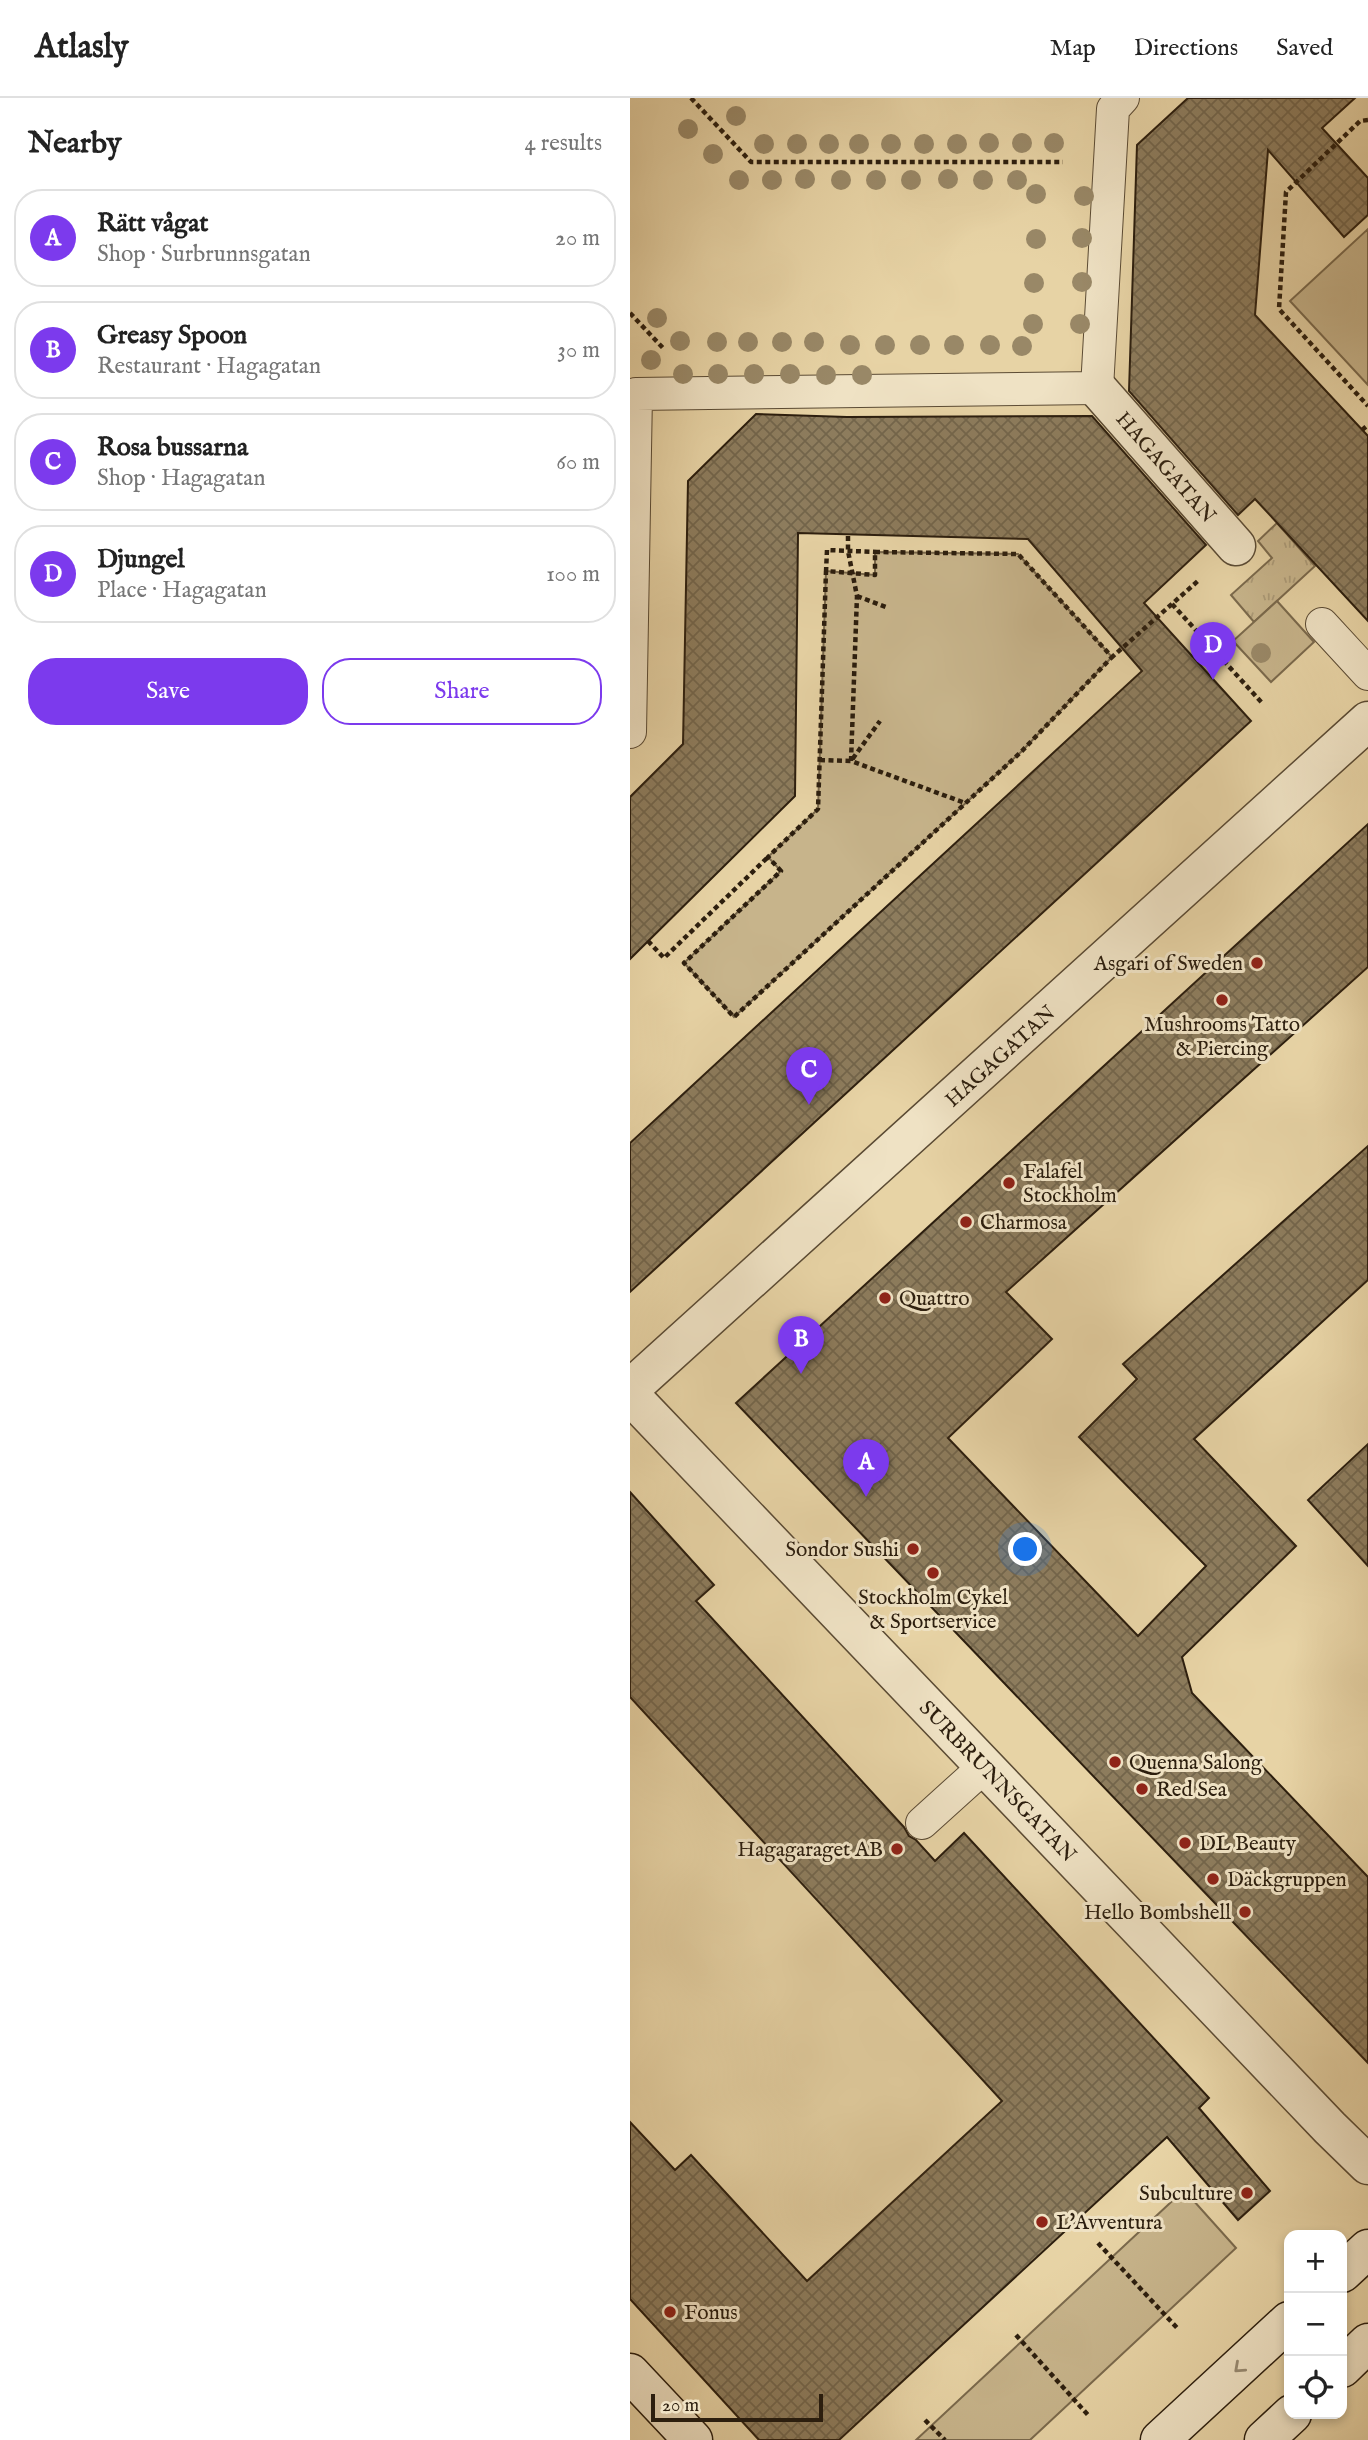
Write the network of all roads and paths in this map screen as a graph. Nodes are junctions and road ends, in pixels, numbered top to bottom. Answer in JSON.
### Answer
{"nodes":[{"id":1,"x":691,"y":98,"type":"edge"},
{"id":2,"x":1123,"y":98,"type":"edge"},
{"id":3,"x":1368,"y":120,"type":"edge"},
{"id":4,"x":1063,"y":174,"type":"dead end"},
{"id":5,"x":630,"y":313,"type":"edge"},
{"id":6,"x":664,"y":348,"type":"dead end"},
{"id":7,"x":1097,"y":388,"type":"junction"},
{"id":8,"x":1368,"y":406,"type":"edge"},
{"id":9,"x":1368,"y":425,"type":"edge"},
{"id":10,"x":1362,"y":430,"type":"dead end"},
{"id":11,"x":848,"y":536,"type":"dead end"},
{"id":12,"x":1236,"y":546,"type":"dead end"},
{"id":13,"x":848,"y":551,"type":"junction"},
{"id":14,"x":875,"y":552,"type":"junction"},
{"id":15,"x":826,"y":570,"type":"junction"},
{"id":16,"x":853,"y":573,"type":"junction"},
{"id":17,"x":1185,"y":593,"type":"dead end"},
{"id":18,"x":857,"y":596,"type":"junction"},
{"id":19,"x":1172,"y":604,"type":"junction"},
{"id":20,"x":886,"y":607,"type":"dead end"},
{"id":21,"x":1322,"y":624,"type":"dead end"},
{"id":22,"x":1112,"y":657,"type":"junction"},
{"id":23,"x":1368,"y":674,"type":"edge"},
{"id":24,"x":1263,"y":704,"type":"dead end"},
{"id":25,"x":880,"y":721,"type":"dead end"},
{"id":26,"x":1368,"y":721,"type":"edge"},
{"id":27,"x":630,"y":732,"type":"edge"},
{"id":28,"x":820,"y":760,"type":"junction"},
{"id":29,"x":851,"y":761,"type":"junction"},
{"id":30,"x":965,"y":803,"type":"junction"},
{"id":31,"x":768,"y":857,"type":"junction"},
{"id":32,"x":648,"y":942,"type":"dead end"},
{"id":33,"x":630,"y":1389,"type":"edge"},
{"id":34,"x":630,"y":1395,"type":"edge"},
{"id":35,"x":984,"y":1767,"type":"junction"},
{"id":36,"x":922,"y":1824,"type":"dead end"},
{"id":37,"x":1368,"y":2165,"type":"edge"},
{"id":38,"x":1098,"y":2243,"type":"dead end"},
{"id":39,"x":1368,"y":2249,"type":"edge"},
{"id":40,"x":1347,"y":2268,"type":"edge"},
{"id":41,"x":1284,"y":2327,"type":"edge"},
{"id":42,"x":1180,"y":2330,"type":"dead end"},
{"id":43,"x":1016,"y":2335,"type":"dead end"},
{"id":44,"x":1368,"y":2343,"type":"edge"},
{"id":45,"x":1347,"y":2363,"type":"edge"},
{"id":46,"x":630,"y":2373,"type":"edge"},
{"id":47,"x":1088,"y":2415,"type":"dead end"},
{"id":48,"x":1287,"y":2419,"type":"edge"},
{"id":49,"x":925,"y":2420,"type":"dead end"},
{"id":50,"x":693,"y":2440,"type":"edge"},
{"id":51,"x":945,"y":2440,"type":"edge"},
{"id":52,"x":1160,"y":2440,"type":"edge"},
{"id":53,"x":1264,"y":2440,"type":"edge"}],
"edges":[{"from":1,"to":4,"type":"path"},
{"from":2,"to":7,"type":"lane"},
{"from":3,"to":8,"type":"path"},
{"from":5,"to":6,"type":"path"},
{"from":7,"to":12,"type":"street","name":"HAGAGATAN"},
{"from":7,"to":27,"type":"lane"},
{"from":9,"to":10,"type":"path"},
{"from":11,"to":13,"type":"path"},
{"from":13,"to":14,"type":"path"},
{"from":13,"to":15,"type":"path"},
{"from":13,"to":16,"type":"path"},
{"from":14,"to":16,"type":"path"},
{"from":14,"to":22,"type":"path"},
{"from":15,"to":16,"type":"path"},
{"from":15,"to":28,"type":"path"},
{"from":16,"to":18,"type":"path"},
{"from":17,"to":19,"type":"path"},
{"from":18,"to":20,"type":"path"},
{"from":18,"to":29,"type":"path"},
{"from":19,"to":22,"type":"path"},
{"from":19,"to":24,"type":"path"},
{"from":21,"to":23,"type":"lane"},
{"from":22,"to":30,"type":"path"},
{"from":25,"to":29,"type":"path"},
{"from":26,"to":33,"type":"street","name":"HAGAGATAN"},
{"from":28,"to":29,"type":"path"},
{"from":28,"to":31,"type":"path"},
{"from":29,"to":30,"type":"path"},
{"from":30,"to":31,"type":"path"},
{"from":31,"to":32,"type":"path"},
{"from":34,"to":35,"type":"street","name":"SURBRUNNSGATAN"},
{"from":35,"to":36,"type":"lane"},
{"from":35,"to":37,"type":"street","name":"SURBRUNNSGATAN"},
{"from":38,"to":42,"type":"path"},
{"from":39,"to":40,"type":"street"},
{"from":41,"to":52,"type":"street","one_way":true},
{"from":43,"to":47,"type":"path"},
{"from":44,"to":45,"type":"street"},
{"from":46,"to":50,"type":"street"},
{"from":48,"to":53,"type":"street"},
{"from":49,"to":51,"type":"path"}]}
